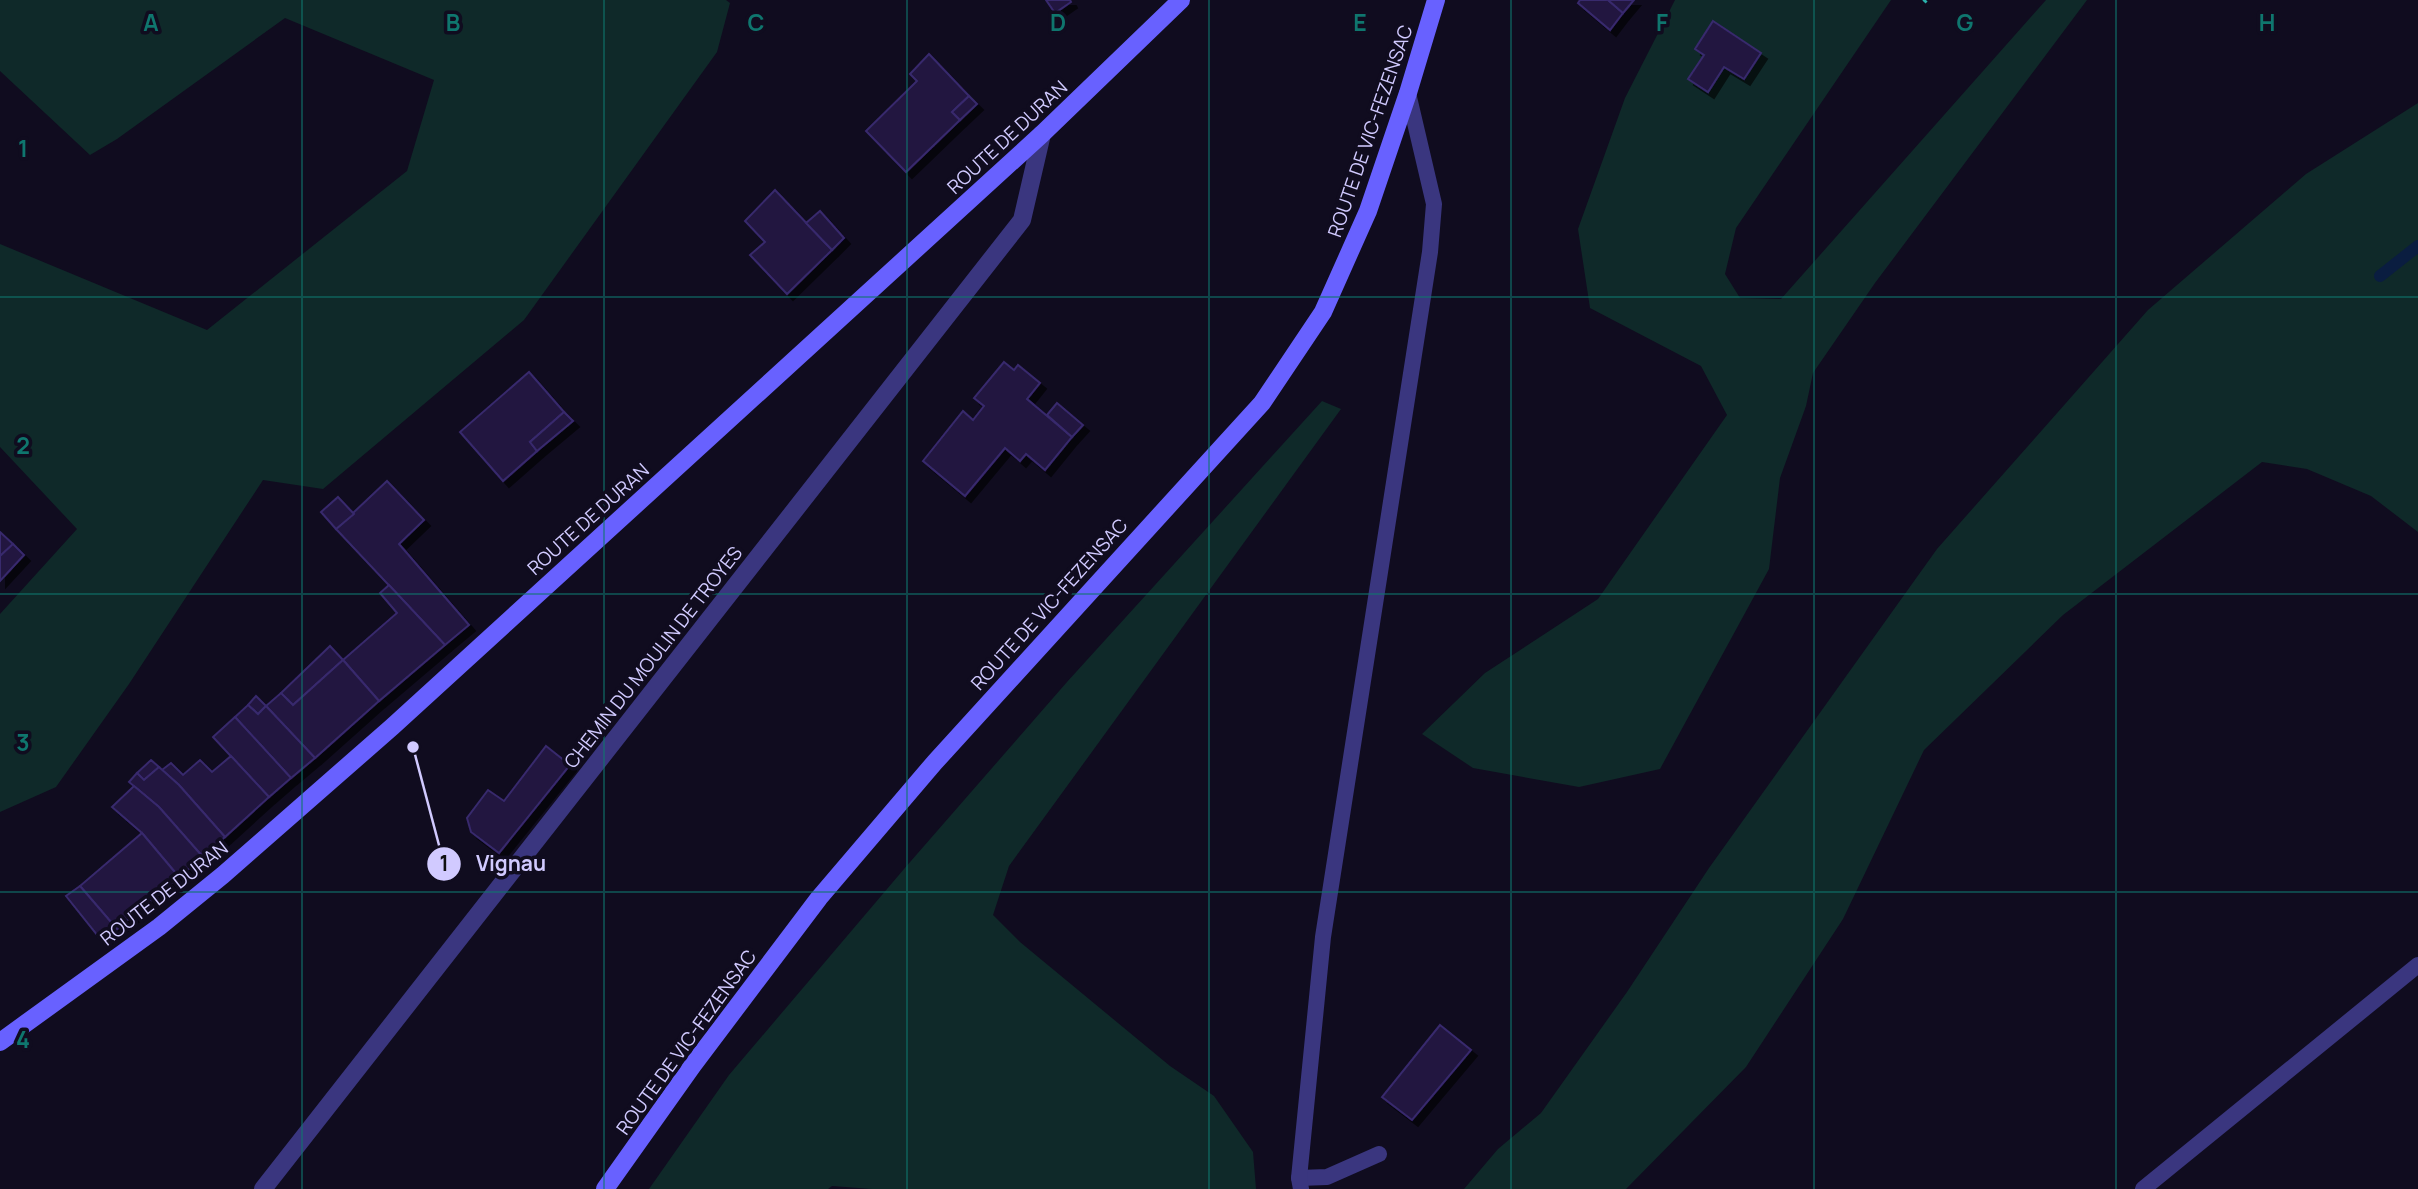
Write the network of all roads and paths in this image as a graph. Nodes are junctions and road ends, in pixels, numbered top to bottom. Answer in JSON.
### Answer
{"nodes":[{"id":1,"x":1181,"y":0,"type":"edge"},
{"id":2,"x":1436,"y":0,"type":"edge"},
{"id":3,"x":1408,"y":93,"type":"junction"},
{"id":4,"x":1042,"y":134,"type":"junction"},
{"id":5,"x":2418,"y":965,"type":"edge"},
{"id":6,"x":0,"y":1042,"type":"edge"},
{"id":7,"x":1379,"y":1154,"type":"dead end"},
{"id":8,"x":1300,"y":1184,"type":"edge"},
{"id":9,"x":263,"y":1189,"type":"edge"},
{"id":10,"x":605,"y":1189,"type":"edge"},
{"id":11,"x":2143,"y":1189,"type":"edge"}],
"edges":[{"from":1,"to":4,"type":"street","name":"ROUTE DE DURAN"},
{"from":2,"to":3,"type":"street","name":"ROUTE DE VIC-FEZENSAC"},
{"from":3,"to":8,"type":"lane"},
{"from":3,"to":10,"type":"street","name":"ROUTE DE VIC-FEZENSAC"},
{"from":4,"to":6,"type":"street","name":"ROUTE DE DURAN"},
{"from":4,"to":9,"type":"street","name":"CHEMIN DU MOULIN DE TROYES"},
{"from":5,"to":11,"type":"lane"},
{"from":7,"to":8,"type":"lane"}]}
